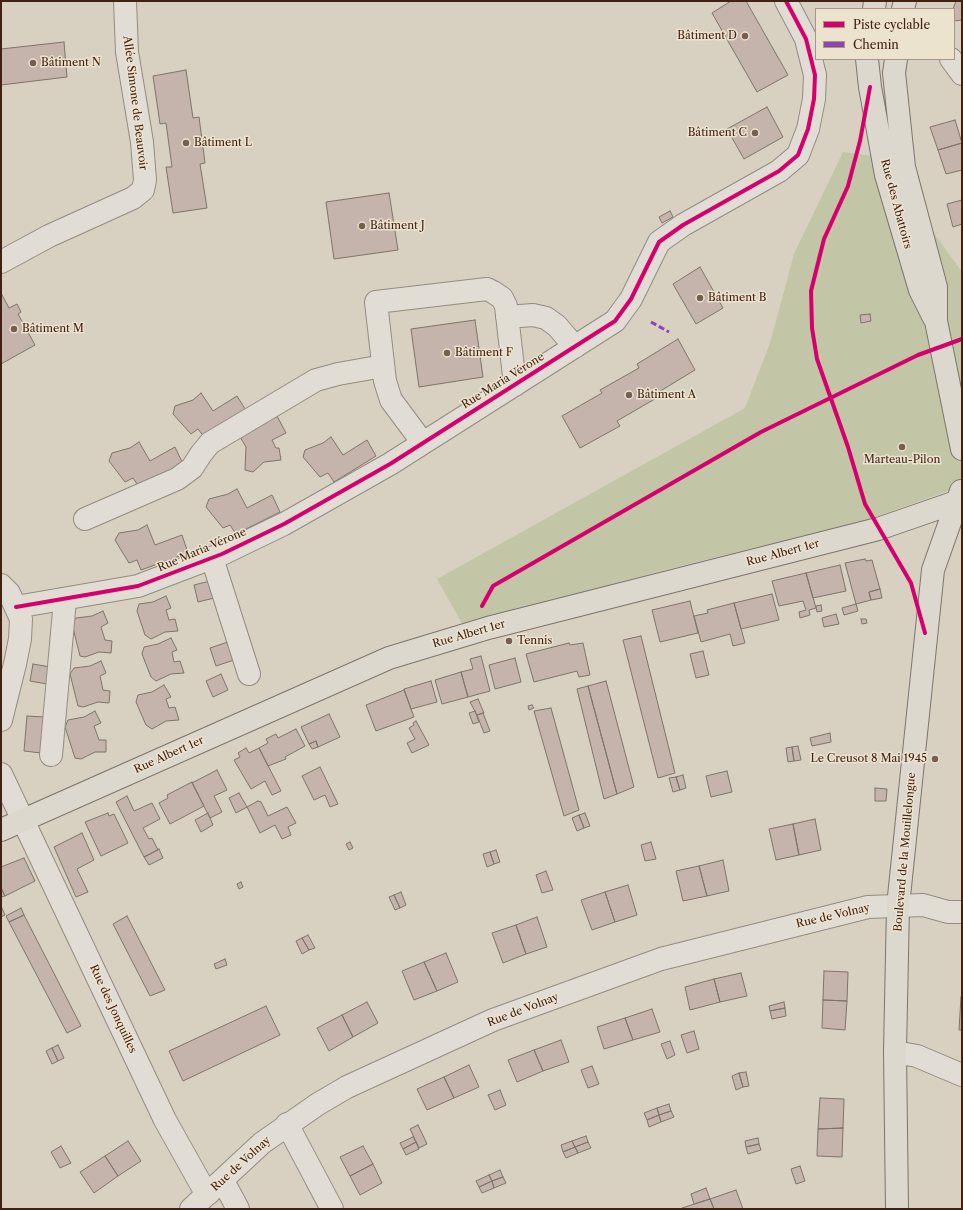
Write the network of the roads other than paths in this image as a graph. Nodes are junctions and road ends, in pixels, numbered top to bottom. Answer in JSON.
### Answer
{"nodes":[{"id":1,"x":125,"y":1,"type":"edge"},
{"id":2,"x":786,"y":1,"type":"edge"},
{"id":3,"x":867,"y":60,"type":"edge"},
{"id":4,"x":896,"y":60,"type":"edge"},
{"id":5,"x":952,"y":60,"type":"edge"},
{"id":6,"x":962,"y":74,"type":"edge"},
{"id":7,"x":1,"y":262,"type":"edge"},
{"id":8,"x":507,"y":317,"type":"junction"},
{"id":9,"x":936,"y":321,"type":"junction"},
{"id":10,"x":575,"y":347,"type":"junction"},
{"id":11,"x":383,"y":366,"type":"junction"},
{"id":12,"x":515,"y":385,"type":"junction"},
{"id":13,"x":423,"y":443,"type":"junction"},
{"id":14,"x":962,"y":449,"type":"edge"},
{"id":15,"x":961,"y":496,"type":"edge"},
{"id":16,"x":85,"y":519,"type":"dead end"},
{"id":17,"x":212,"y":558,"type":"junction"},
{"id":18,"x":1,"y":585,"type":"edge"},
{"id":19,"x":65,"y":600,"type":"junction"},
{"id":20,"x":16,"y":607,"type":"junction"},
{"id":21,"x":249,"y":674,"type":"dead end"},
{"id":22,"x":1,"y":720,"type":"edge"},
{"id":23,"x":51,"y":755,"type":"dead end"},
{"id":24,"x":1,"y":774,"type":"edge"},
{"id":25,"x":24,"y":820,"type":"junction"},
{"id":26,"x":1,"y":830,"type":"edge"},
{"id":27,"x":898,"y":906,"type":"junction"},
{"id":28,"x":962,"y":912,"type":"edge"},
{"id":29,"x":895,"y":1052,"type":"junction"},
{"id":30,"x":962,"y":1075,"type":"edge"},
{"id":31,"x":287,"y":1124,"type":"junction"},
{"id":32,"x":216,"y":1187,"type":"junction"},
{"id":33,"x":191,"y":1209,"type":"edge"},
{"id":34,"x":238,"y":1209,"type":"edge"},
{"id":35,"x":332,"y":1209,"type":"edge"},
{"id":36,"x":897,"y":1209,"type":"edge"}],
"edges":[{"from":1,"to":7,"type":"street","name":"Allée Simone de Beauvoir"},
{"from":2,"to":10,"type":"street","name":"Rue Maria Vérone"},
{"from":3,"to":9,"type":"main road","name":"Rue des Abattoirs"},
{"from":4,"to":9,"type":"main road"},
{"from":5,"to":6,"type":"street"},
{"from":8,"to":10,"type":"street"},
{"from":8,"to":11,"type":"street","name":"Rue Maria Vérone"},
{"from":8,"to":12,"type":"street","name":"Rue Maria Vérone"},
{"from":9,"to":14,"type":"main road"},
{"from":10,"to":12,"type":"street","name":"Rue Maria Vérone"},
{"from":11,"to":13,"type":"street","name":"Rue Maria Vérone"},
{"from":11,"to":16,"type":"street"},
{"from":12,"to":13,"type":"street","name":"Rue Maria Vérone"},
{"from":13,"to":17,"type":"street","name":"Rue Maria Vérone"},
{"from":15,"to":25,"type":"main road","name":"Rue Albert 1er"},
{"from":15,"to":27,"type":"main road","name":"Boulevard de la Mouillelongue"},
{"from":17,"to":19,"type":"street","name":"Rue Maria Vérone"},
{"from":17,"to":21,"type":"street"},
{"from":18,"to":20,"type":"street"},
{"from":19,"to":20,"type":"street","name":"Rue Maria Vérone"},
{"from":19,"to":23,"type":"street"},
{"from":20,"to":22,"type":"street"},
{"from":24,"to":25,"type":"street","name":"Rue des Jonquilles"},
{"from":25,"to":26,"type":"main road","name":"Rue Albert 1er"},
{"from":25,"to":32,"type":"street","name":"Rue des Jonquilles"},
{"from":27,"to":28,"type":"street","name":"Rue de Volnay"},
{"from":27,"to":29,"type":"main road","name":"Boulevard de la Mouillelongue"},
{"from":27,"to":31,"type":"street","name":"Rue de Volnay"},
{"from":29,"to":30,"type":"street"},
{"from":29,"to":36,"type":"main road","name":"Boulevard de la Mouillelongue"},
{"from":31,"to":32,"type":"street","name":"Rue de Volnay"},
{"from":31,"to":35,"type":"street"},
{"from":32,"to":33,"type":"street","name":"Rue de Volnay"},
{"from":32,"to":34,"type":"street","name":"Rue des Jonquilles"}]}
